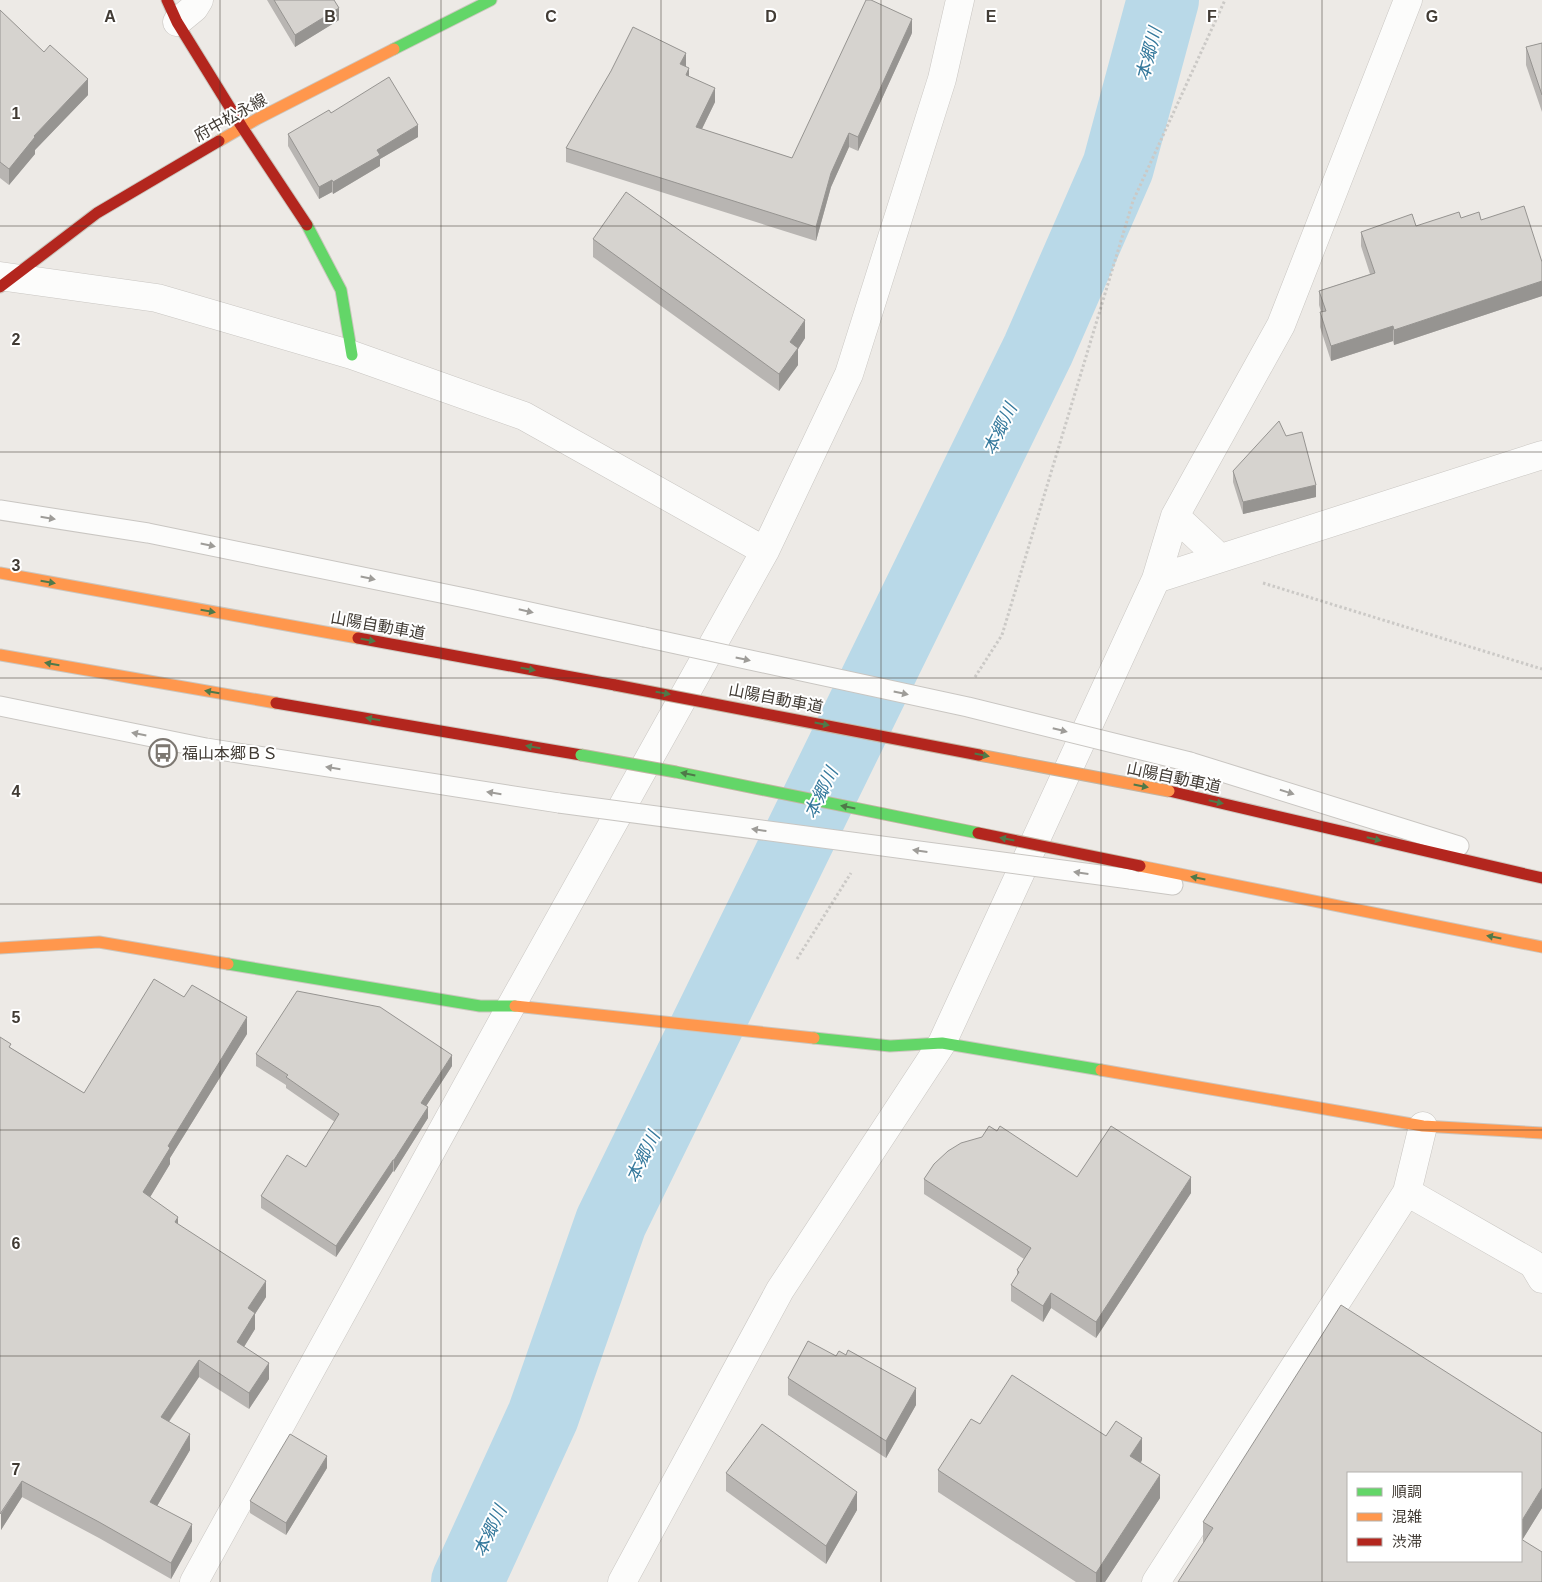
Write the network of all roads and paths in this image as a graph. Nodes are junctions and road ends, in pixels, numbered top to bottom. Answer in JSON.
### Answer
{"nodes":[{"id":1,"x":199,"y":0,"type":"edge"},
{"id":2,"x":491,"y":0,"type":"edge"},
{"id":3,"x":960,"y":0,"type":"edge"},
{"id":4,"x":1225,"y":0,"type":"edge"},
{"id":5,"x":1408,"y":0,"type":"edge"},
{"id":6,"x":172,"y":11,"type":"edge"},
{"id":7,"x":242,"y":127,"type":"junction"},
{"id":8,"x":4,"y":280,"type":"edge"},
{"id":9,"x":352,"y":355,"type":"junction"},
{"id":10,"x":1542,"y":455,"type":"edge"},
{"id":11,"x":0,"y":510,"type":"edge"},
{"id":12,"x":1175,"y":516,"type":"junction"},
{"id":13,"x":764,"y":551,"type":"junction"},
{"id":14,"x":1220,"y":558,"type":"junction"},
{"id":15,"x":0,"y":573,"type":"edge"},
{"id":16,"x":1156,"y":578,"type":"junction"},
{"id":17,"x":0,"y":655,"type":"edge"},
{"id":18,"x":1542,"y":669,"type":"edge"},
{"id":19,"x":970,"y":685,"type":"dead end"},
{"id":20,"x":0,"y":706,"type":"edge"},
{"id":21,"x":854,"y":868,"type":"dead end"},
{"id":22,"x":1135,"y":873,"type":"junction"},
{"id":23,"x":1542,"y":873,"type":"edge"},
{"id":24,"x":1542,"y":878,"type":"edge"},
{"id":25,"x":1338,"y":906,"type":"joint"},
{"id":26,"x":1542,"y":947,"type":"edge"},
{"id":27,"x":0,"y":948,"type":"edge"},
{"id":28,"x":797,"y":959,"type":"dead end"},
{"id":29,"x":512,"y":1006,"type":"junction"},
{"id":30,"x":942,"y":1043,"type":"junction"},
{"id":31,"x":1423,"y":1126,"type":"junction"},
{"id":32,"x":1542,"y":1133,"type":"edge"},
{"id":33,"x":1407,"y":1192,"type":"junction"},
{"id":34,"x":1542,"y":1279,"type":"edge"},
{"id":35,"x":194,"y":1582,"type":"edge"},
{"id":36,"x":622,"y":1582,"type":"edge"},
{"id":37,"x":1156,"y":1582,"type":"edge"}],
"edges":[{"from":1,"to":6,"type":"street"},
{"from":2,"to":7,"type":"main road","name":"府中松永線"},
{"from":3,"to":13,"type":"street"},
{"from":4,"to":19,"type":"path"},
{"from":5,"to":12,"type":"street"},
{"from":6,"to":7,"type":"main road"},
{"from":7,"to":8,"type":"main road","name":"府中松永線"},
{"from":7,"to":9,"type":"main road"},
{"from":8,"to":9,"type":"street"},
{"from":9,"to":13,"type":"street"},
{"from":10,"to":14,"type":"street"},
{"from":11,"to":23,"type":"lane","one_way":true,"bridge":true},
{"from":12,"to":14,"type":"street"},
{"from":12,"to":16,"type":"street"},
{"from":13,"to":29,"type":"street"},
{"from":14,"to":16,"type":"street"},
{"from":14,"to":18,"type":"path"},
{"from":15,"to":24,"type":"main road","name":"山陽自動車道","one_way":true,"bridge":true},
{"from":16,"to":30,"type":"street"},
{"from":22,"to":17,"type":"main road","one_way":true,"bridge":true},
{"from":22,"to":20,"type":"lane","one_way":true,"bridge":true},
{"from":21,"to":28,"type":"path"},
{"from":25,"to":22,"type":"lane","one_way":true},
{"from":26,"to":25,"type":"main road","one_way":true},
{"from":27,"to":29,"type":"main road"},
{"from":29,"to":30,"type":"main road"},
{"from":29,"to":35,"type":"street"},
{"from":30,"to":31,"type":"main road"},
{"from":30,"to":36,"type":"street"},
{"from":31,"to":32,"type":"main road"},
{"from":31,"to":33,"type":"street"},
{"from":33,"to":34,"type":"street"},
{"from":33,"to":37,"type":"street"}]}
